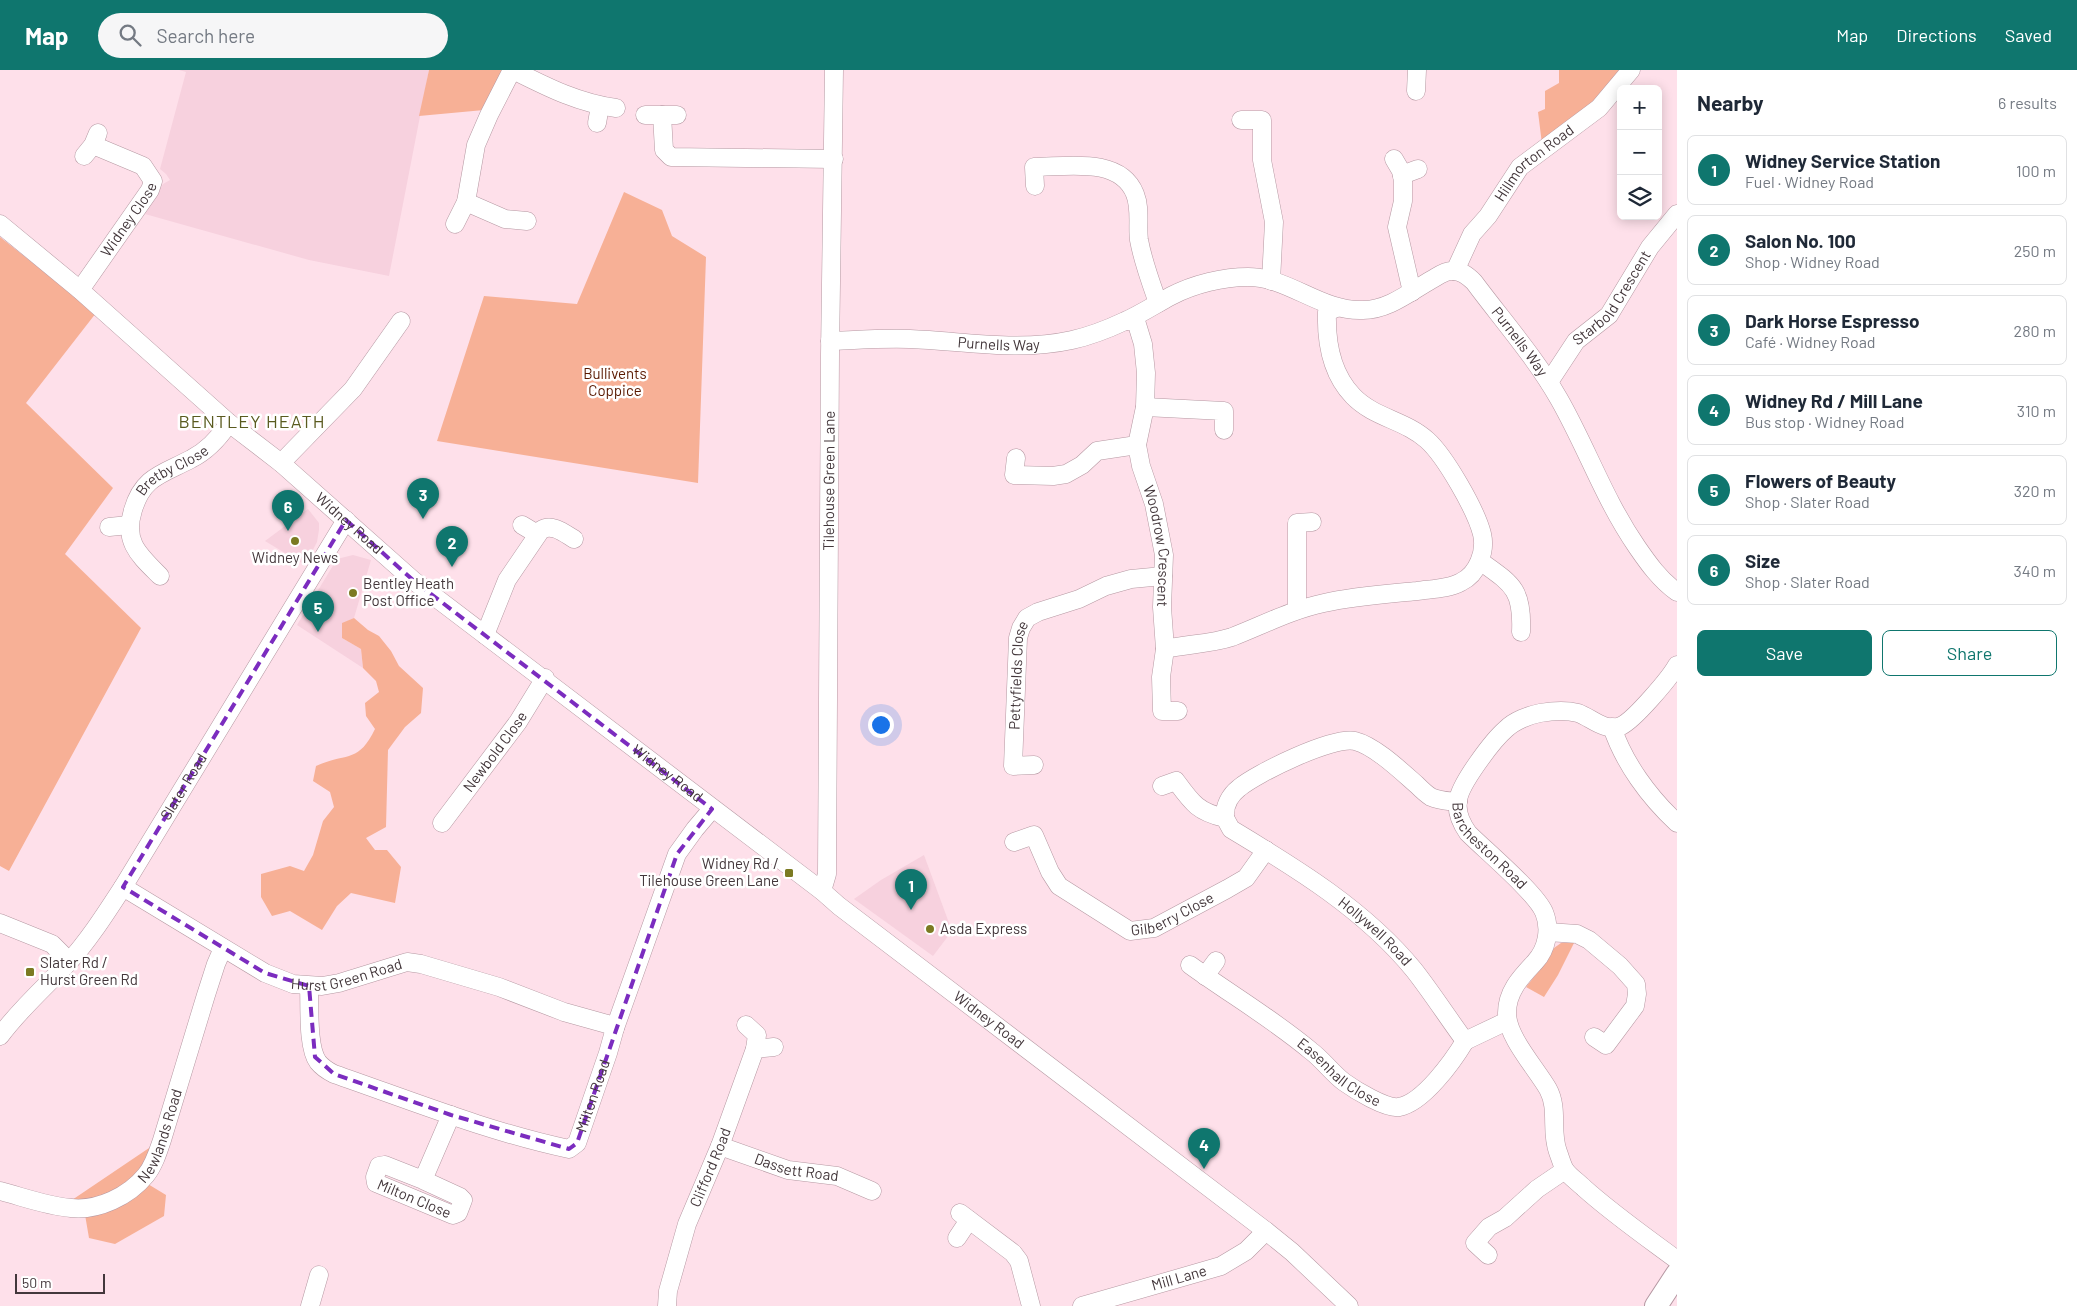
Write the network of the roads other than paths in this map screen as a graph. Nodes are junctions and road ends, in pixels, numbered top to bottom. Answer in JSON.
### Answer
{"nodes":[{"id":1,"x":513,"y":70,"type":"edge"},
{"id":2,"x":834,"y":70,"type":"edge"},
{"id":3,"x":1417,"y":70,"type":"edge"},
{"id":4,"x":1631,"y":70,"type":"edge"},
{"id":5,"x":1416,"y":91,"type":"dead end"},
{"id":6,"x":604,"y":112,"type":"dead end"},
{"id":7,"x":661,"y":115,"type":"dead end"},
{"id":8,"x":1241,"y":120,"type":"dead end"},
{"id":9,"x":92,"y":145,"type":"dead end"},
{"id":10,"x":834,"y":159,"type":"junction"},
{"id":11,"x":1394,"y":159,"type":"dead end"},
{"id":12,"x":1418,"y":169,"type":"dead end"},
{"id":13,"x":1402,"y":175,"type":"junction"},
{"id":14,"x":1035,"y":186,"type":"dead end"},
{"id":15,"x":466,"y":202,"type":"junction"},
{"id":16,"x":1677,"y":214,"type":"edge"},
{"id":17,"x":527,"y":221,"type":"dead end"},
{"id":18,"x":0,"y":224,"type":"edge"},
{"id":19,"x":455,"y":224,"type":"dead end"},
{"id":20,"x":1455,"y":271,"type":"junction"},
{"id":21,"x":1271,"y":281,"type":"junction"},
{"id":22,"x":80,"y":290,"type":"junction"},
{"id":23,"x":1412,"y":292,"type":"junction"},
{"id":24,"x":1158,"y":303,"type":"junction"},
{"id":25,"x":1336,"y":308,"type":"junction"},
{"id":26,"x":401,"y":321,"type":"dead end"},
{"id":27,"x":1127,"y":321,"type":"junction"},
{"id":28,"x":830,"y":341,"type":"junction"},
{"id":29,"x":1549,"y":382,"type":"junction"},
{"id":30,"x":1145,"y":407,"type":"junction"},
{"id":31,"x":229,"y":423,"type":"junction"},
{"id":32,"x":1224,"y":430,"type":"dead end"},
{"id":33,"x":1137,"y":445,"type":"junction"},
{"id":34,"x":1016,"y":458,"type":"dead end"},
{"id":35,"x":281,"y":463,"type":"junction"},
{"id":36,"x":346,"y":520,"type":"junction"},
{"id":37,"x":1312,"y":522,"type":"dead end"},
{"id":38,"x":522,"y":525,"type":"dead end"},
{"id":39,"x":129,"y":526,"type":"junction"},
{"id":40,"x":109,"y":528,"type":"dead end"},
{"id":41,"x":537,"y":534,"type":"junction"},
{"id":42,"x":574,"y":539,"type":"dead end"},
{"id":43,"x":1480,"y":561,"type":"junction"},
{"id":44,"x":160,"y":576,"type":"dead end"},
{"id":45,"x":1164,"y":576,"type":"junction"},
{"id":46,"x":1677,"y":592,"type":"edge"},
{"id":47,"x":1297,"y":610,"type":"junction"},
{"id":48,"x":1525,"y":623,"type":"dead end"},
{"id":49,"x":485,"y":635,"type":"junction"},
{"id":50,"x":1165,"y":649,"type":"junction"},
{"id":51,"x":1677,"y":664,"type":"edge"},
{"id":52,"x":545,"y":678,"type":"junction"},
{"id":53,"x":1178,"y":711,"type":"dead end"},
{"id":54,"x":1612,"y":727,"type":"junction"},
{"id":55,"x":1034,"y":765,"type":"dead end"},
{"id":56,"x":1162,"y":786,"type":"dead end"},
{"id":57,"x":1458,"y":802,"type":"junction"},
{"id":58,"x":712,"y":809,"type":"junction"},
{"id":59,"x":1225,"y":818,"type":"junction"},
{"id":60,"x":442,"y":822,"type":"dead end"},
{"id":61,"x":1677,"y":822,"type":"edge"},
{"id":62,"x":1014,"y":842,"type":"dead end"},
{"id":63,"x":1266,"y":850,"type":"junction"},
{"id":64,"x":122,"y":887,"type":"junction"},
{"id":65,"x":822,"y":891,"type":"junction"},
{"id":66,"x":0,"y":923,"type":"edge"},
{"id":67,"x":1548,"y":932,"type":"junction"},
{"id":68,"x":224,"y":948,"type":"junction"},
{"id":69,"x":70,"y":961,"type":"junction"},
{"id":70,"x":1216,"y":961,"type":"dead end"},
{"id":71,"x":1190,"y":965,"type":"dead end"},
{"id":72,"x":1205,"y":976,"type":"junction"},
{"id":73,"x":308,"y":986,"type":"junction"},
{"id":74,"x":1507,"y":1021,"type":"junction"},
{"id":75,"x":746,"y":1025,"type":"dead end"},
{"id":76,"x":615,"y":1028,"type":"junction"},
{"id":77,"x":0,"y":1036,"type":"edge"},
{"id":78,"x":1594,"y":1037,"type":"dead end"},
{"id":79,"x":1464,"y":1042,"type":"junction"},
{"id":80,"x":774,"y":1046,"type":"dead end"},
{"id":81,"x":755,"y":1049,"type":"junction"},
{"id":82,"x":451,"y":1115,"type":"junction"},
{"id":83,"x":720,"y":1146,"type":"junction"},
{"id":84,"x":1565,"y":1170,"type":"junction"},
{"id":85,"x":423,"y":1180,"type":"dead end"},
{"id":86,"x":0,"y":1191,"type":"edge"},
{"id":87,"x":872,"y":1191,"type":"dead end"},
{"id":88,"x":1266,"y":1231,"type":"junction"},
{"id":89,"x":957,"y":1238,"type":"dead end"},
{"id":90,"x":1488,"y":1255,"type":"dead end"},
{"id":91,"x":1677,"y":1260,"type":"edge"},
{"id":92,"x":319,"y":1274,"type":"dead end"},
{"id":93,"x":1677,"y":1274,"type":"edge"},
{"id":94,"x":310,"y":1306,"type":"edge"},
{"id":95,"x":667,"y":1306,"type":"edge"},
{"id":96,"x":1032,"y":1306,"type":"edge"},
{"id":97,"x":1082,"y":1306,"type":"edge"},
{"id":98,"x":1349,"y":1306,"type":"edge"},
{"id":99,"x":1656,"y":1306,"type":"edge"}],
"edges":[{"from":1,"to":6,"type":"street"},
{"from":1,"to":15,"type":"street"},
{"from":2,"to":10,"type":"street","name":"Tilehouse Green Lane"},
{"from":3,"to":5,"type":"street"},
{"from":4,"to":20,"type":"street","name":"Hillmorton Road"},
{"from":7,"to":10,"type":"street"},
{"from":8,"to":21,"type":"street"},
{"from":9,"to":22,"type":"street","name":"Widney Close"},
{"from":10,"to":28,"type":"street","name":"Tilehouse Green Lane"},
{"from":11,"to":13,"type":"street"},
{"from":12,"to":13,"type":"street"},
{"from":13,"to":23,"type":"street"},
{"from":14,"to":24,"type":"street"},
{"from":15,"to":17,"type":"street"},
{"from":15,"to":19,"type":"street"},
{"from":16,"to":29,"type":"street","name":"Starbold Crescent"},
{"from":18,"to":22,"type":"street","name":"Widney Road"},
{"from":20,"to":23,"type":"street","name":"Purnells Way"},
{"from":20,"to":29,"type":"street","name":"Purnells Way"},
{"from":21,"to":24,"type":"street","name":"Purnells Way"},
{"from":21,"to":25,"type":"street","name":"Purnells Way"},
{"from":22,"to":31,"type":"street","name":"Widney Road"},
{"from":23,"to":25,"type":"street","name":"Purnells Way"},
{"from":24,"to":27,"type":"street","name":"Purnells Way"},
{"from":25,"to":43,"type":"street"},
{"from":26,"to":35,"type":"street"},
{"from":27,"to":28,"type":"street","name":"Purnells Way"},
{"from":27,"to":30,"type":"street","name":"Woodrow Crescent"},
{"from":28,"to":65,"type":"street","name":"Tilehouse Green Lane"},
{"from":29,"to":46,"type":"street","name":"Purnells Way"},
{"from":30,"to":32,"type":"street"},
{"from":30,"to":33,"type":"street","name":"Woodrow Crescent"},
{"from":31,"to":35,"type":"street","name":"Widney Road"},
{"from":31,"to":39,"type":"street","name":"Bretby Close"},
{"from":33,"to":34,"type":"street"},
{"from":33,"to":45,"type":"street","name":"Woodrow Crescent"},
{"from":35,"to":36,"type":"street","name":"Widney Road"},
{"from":36,"to":49,"type":"street","name":"Widney Road"},
{"from":36,"to":64,"type":"street","name":"Slater Road"},
{"from":37,"to":47,"type":"street"},
{"from":38,"to":41,"type":"street"},
{"from":39,"to":40,"type":"street"},
{"from":39,"to":44,"type":"street"},
{"from":41,"to":42,"type":"street"},
{"from":41,"to":49,"type":"street"},
{"from":43,"to":47,"type":"street"},
{"from":43,"to":48,"type":"street"},
{"from":45,"to":50,"type":"street","name":"Woodrow Crescent"},
{"from":45,"to":55,"type":"street","name":"Pettyfields Close"},
{"from":47,"to":50,"type":"street"},
{"from":49,"to":52,"type":"street","name":"Widney Road"},
{"from":50,"to":53,"type":"street","name":"Woodrow Crescent"},
{"from":51,"to":54,"type":"street"},
{"from":52,"to":58,"type":"street","name":"Widney Road"},
{"from":52,"to":60,"type":"street","name":"Newbold Close"},
{"from":54,"to":57,"type":"street","name":"Barcheston Road"},
{"from":54,"to":61,"type":"street"},
{"from":56,"to":59,"type":"street","name":"Hollywell Road"},
{"from":57,"to":59,"type":"street"},
{"from":57,"to":67,"type":"street","name":"Barcheston Road"},
{"from":58,"to":65,"type":"street","name":"Widney Road"},
{"from":58,"to":76,"type":"street","name":"Milton Road"},
{"from":59,"to":63,"type":"street","name":"Hollywell Road"},
{"from":62,"to":63,"type":"street","name":"Gilberry Close"},
{"from":63,"to":79,"type":"street","name":"Hollywell Road"},
{"from":64,"to":68,"type":"street","name":"Hurst Green Road"},
{"from":64,"to":69,"type":"street","name":"Slater Road"},
{"from":65,"to":88,"type":"street","name":"Widney Road"},
{"from":66,"to":69,"type":"street"},
{"from":67,"to":74,"type":"street"},
{"from":67,"to":78,"type":"street"},
{"from":68,"to":73,"type":"street","name":"Hurst Green Road"},
{"from":68,"to":86,"type":"street","name":"Newlands Road"},
{"from":69,"to":77,"type":"street","name":"Slater Road"},
{"from":70,"to":72,"type":"street"},
{"from":71,"to":72,"type":"street","name":"Easenhall Close"},
{"from":72,"to":79,"type":"street","name":"Easenhall Close"},
{"from":73,"to":76,"type":"street","name":"Hurst Green Road"},
{"from":73,"to":82,"type":"street","name":"Milton Road"},
{"from":74,"to":79,"type":"street"},
{"from":74,"to":84,"type":"street"},
{"from":75,"to":81,"type":"street"},
{"from":76,"to":82,"type":"street","name":"Milton Road"},
{"from":80,"to":81,"type":"street"},
{"from":81,"to":83,"type":"street","name":"Clifford Road"},
{"from":82,"to":85,"type":"street","name":"Milton Close"},
{"from":83,"to":87,"type":"street","name":"Dassett Road"},
{"from":83,"to":95,"type":"street","name":"Clifford Road"},
{"from":84,"to":90,"type":"street"},
{"from":84,"to":91,"type":"street"},
{"from":88,"to":97,"type":"street","name":"Mill Lane"},
{"from":88,"to":98,"type":"street","name":"Widney Road"},
{"from":89,"to":96,"type":"street"},
{"from":92,"to":94,"type":"street"},
{"from":93,"to":99,"type":"main road"}]}
